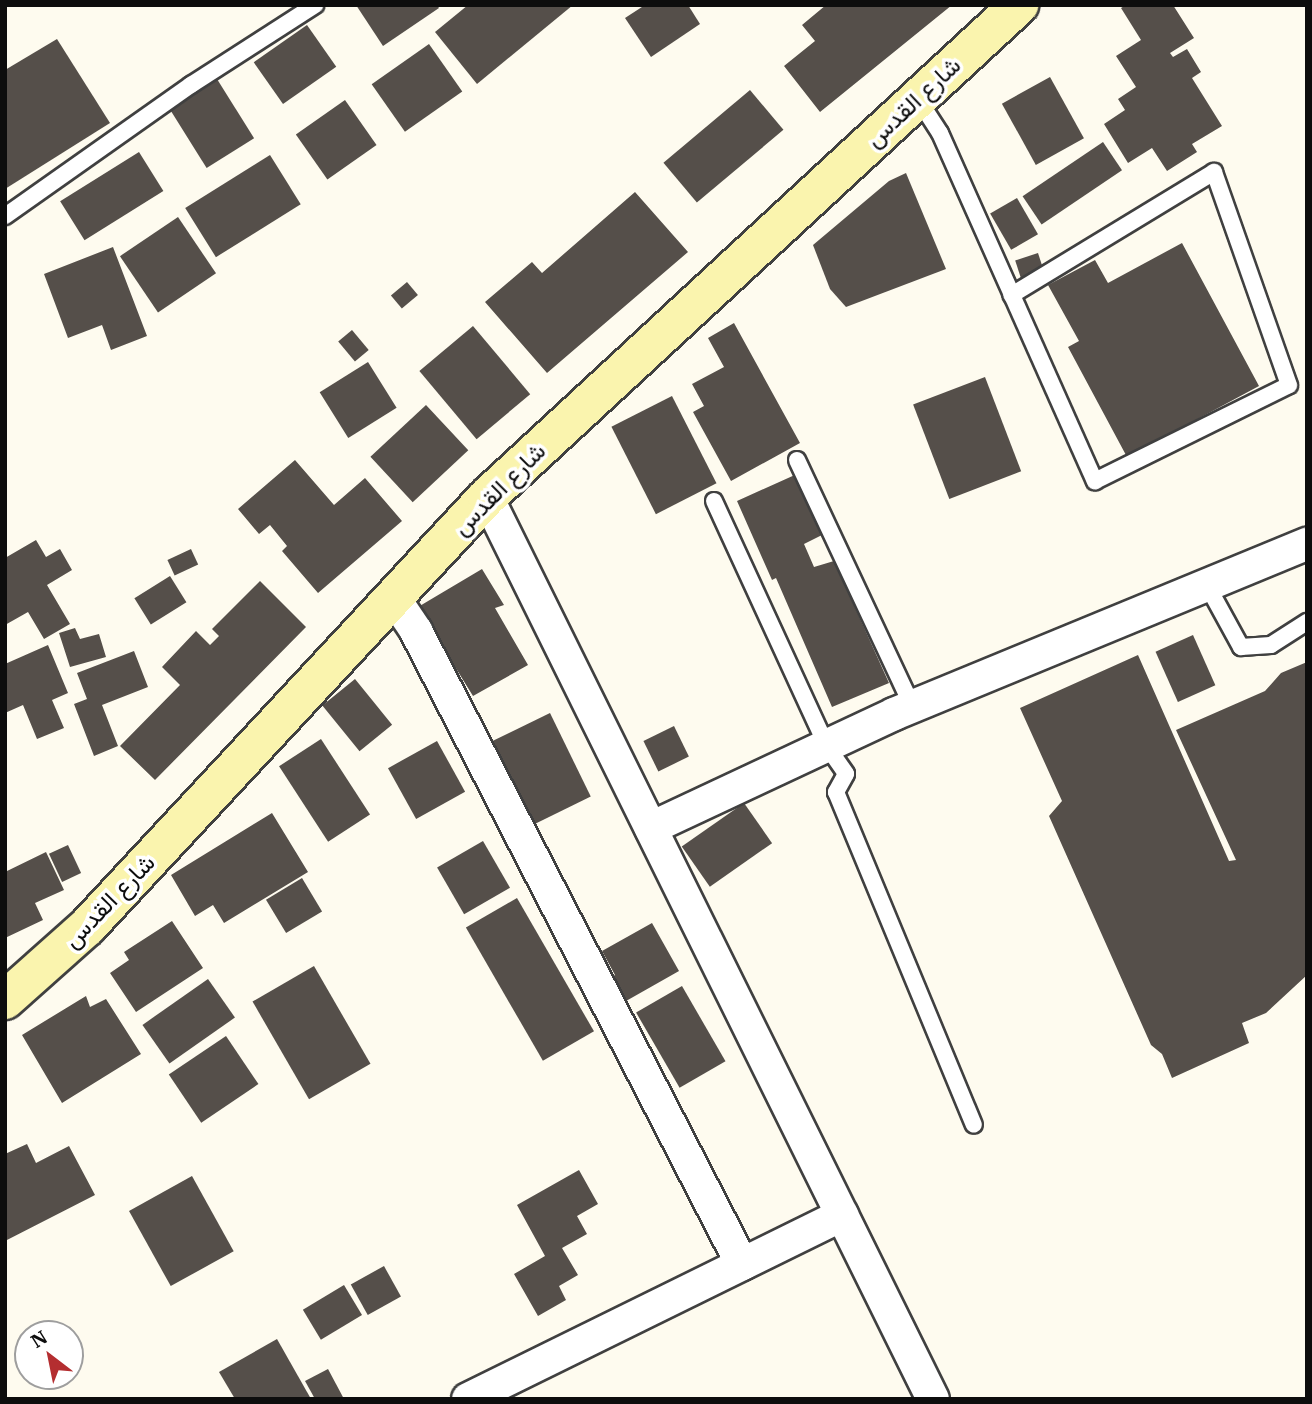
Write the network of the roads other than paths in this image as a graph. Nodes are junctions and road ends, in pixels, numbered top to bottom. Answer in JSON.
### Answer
{"nodes":[{"id":1,"x":315,"y":5,"type":"edge"},
{"id":2,"x":1019,"y":5,"type":"edge"},
{"id":3,"x":917,"y":99,"type":"junction"},
{"id":4,"x":5,"y":216,"type":"edge"},
{"id":5,"x":1012,"y":295,"type":"junction"},
{"id":6,"x":797,"y":460,"type":"dead end"},
{"id":7,"x":487,"y":497,"type":"junction"},
{"id":8,"x":714,"y":501,"type":"dead end"},
{"id":9,"x":1307,"y":544,"type":"edge"},
{"id":10,"x":1207,"y":585,"type":"junction"},
{"id":11,"x":394,"y":598,"type":"junction"},
{"id":12,"x":1307,"y":622,"type":"edge"},
{"id":13,"x":912,"y":706,"type":"junction"},
{"id":14,"x":827,"y":745,"type":"junction"},
{"id":15,"x":650,"y":828,"type":"junction"},
{"id":16,"x":5,"y":1000,"type":"edge"},
{"id":17,"x":974,"y":1125,"type":"dead end"},
{"id":18,"x":842,"y":1215,"type":"junction"},
{"id":19,"x":742,"y":1264,"type":"junction"},
{"id":20,"x":468,"y":1399,"type":"edge"},
{"id":21,"x":933,"y":1399,"type":"edge"}],
"edges":[{"from":1,"to":4,"type":"lane"},
{"from":2,"to":3,"type":"main road","name":"شارع القدس"},
{"from":3,"to":5,"type":"lane"},
{"from":3,"to":7,"type":"main road","name":"شارع القدس"},
{"from":5,"to":5,"type":"lane"},
{"from":6,"to":13,"type":"lane"},
{"from":7,"to":11,"type":"main road","name":"شارع القدس"},
{"from":7,"to":15,"type":"street"},
{"from":8,"to":14,"type":"lane"},
{"from":9,"to":10,"type":"street"},
{"from":10,"to":12,"type":"lane"},
{"from":10,"to":13,"type":"street"},
{"from":11,"to":16,"type":"main road","name":"شارع القدس"},
{"from":11,"to":19,"type":"street"},
{"from":13,"to":14,"type":"street"},
{"from":14,"to":15,"type":"street"},
{"from":14,"to":17,"type":"lane"},
{"from":15,"to":18,"type":"street"},
{"from":18,"to":19,"type":"street"},
{"from":18,"to":21,"type":"street"},
{"from":19,"to":20,"type":"street"}]}
